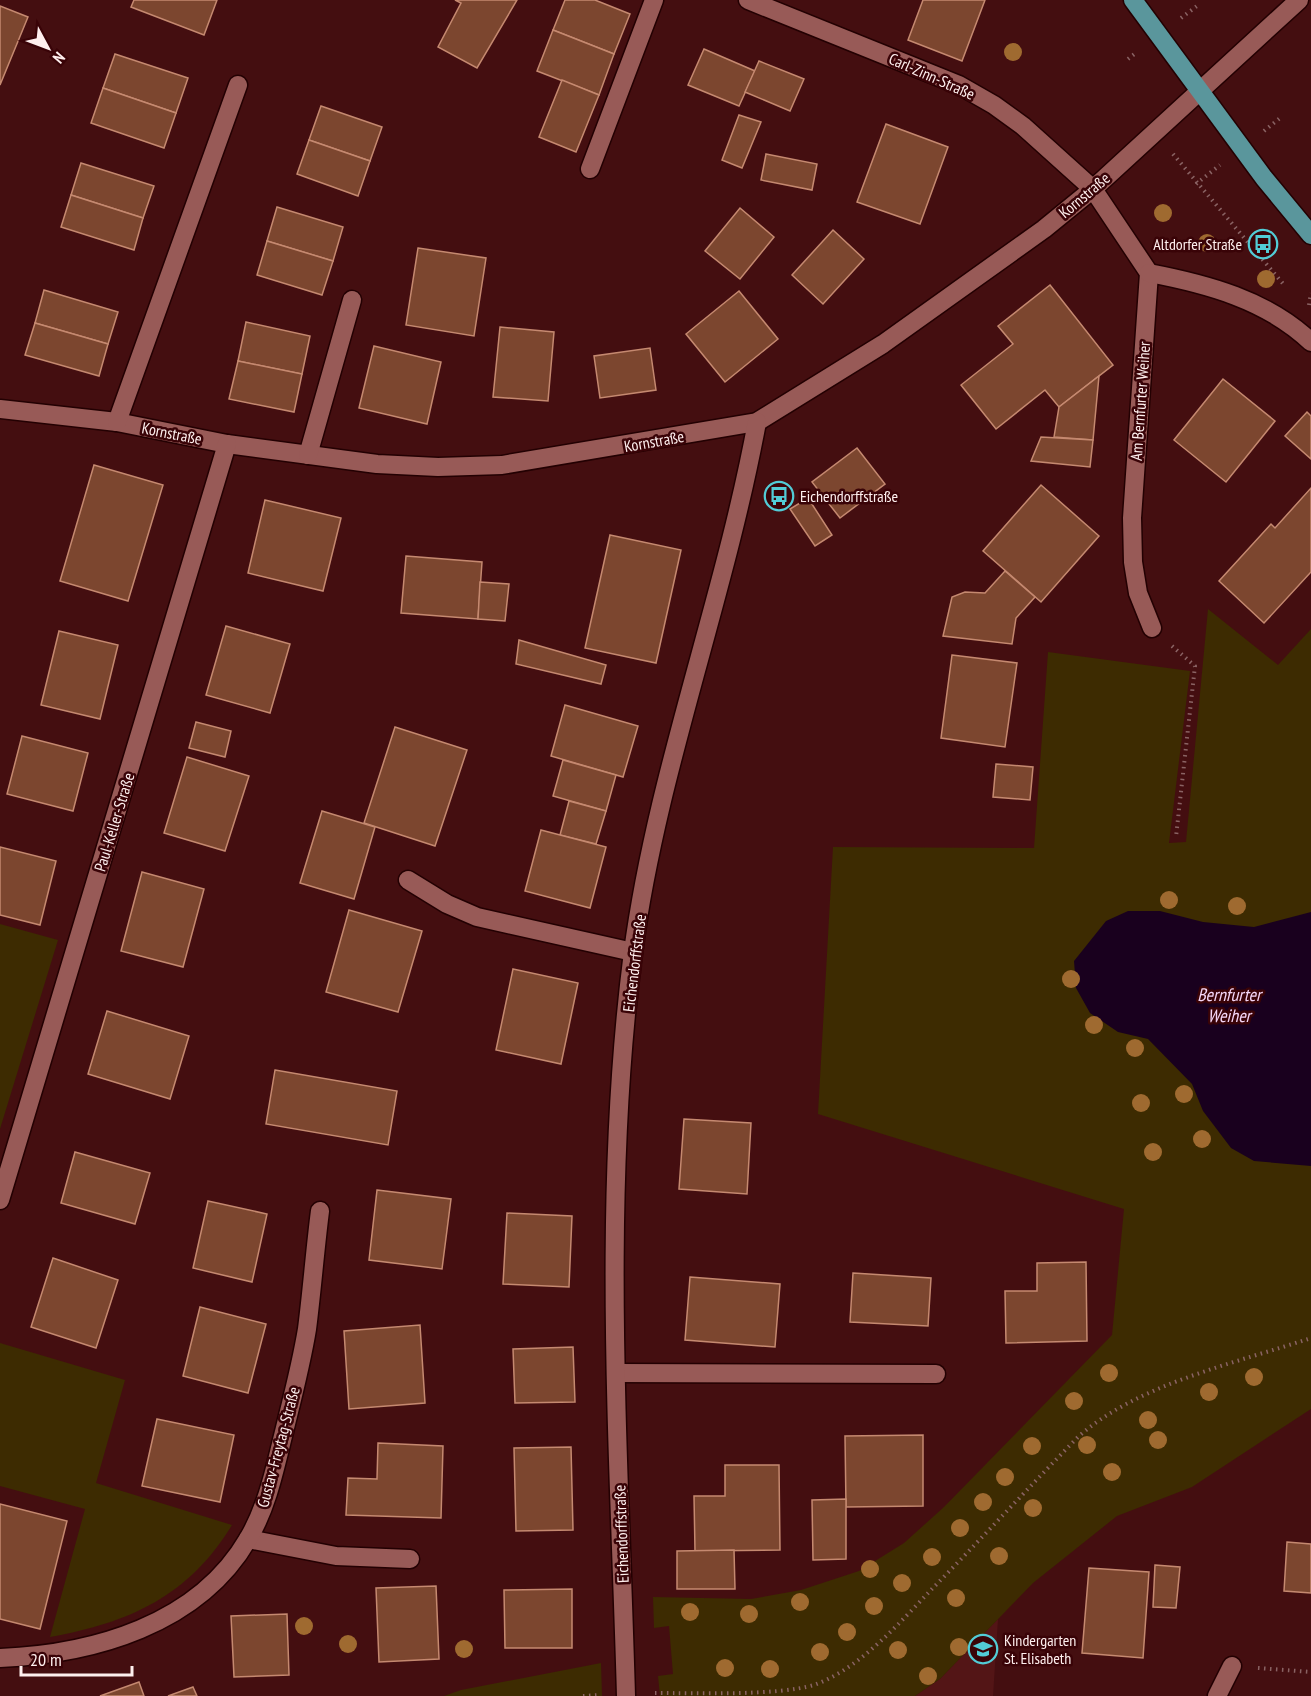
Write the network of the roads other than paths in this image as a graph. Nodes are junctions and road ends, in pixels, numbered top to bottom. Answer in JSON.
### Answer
{"nodes":[{"id":1,"x":654,"y":0,"type":"edge"},
{"id":2,"x":748,"y":0,"type":"edge"},
{"id":3,"x":1133,"y":0,"type":"edge"},
{"id":4,"x":1299,"y":0,"type":"edge"},
{"id":5,"x":238,"y":85,"type":"dead end"},
{"id":6,"x":1199,"y":90,"type":"junction"},
{"id":7,"x":590,"y":169,"type":"dead end"},
{"id":8,"x":1093,"y":189,"type":"junction"},
{"id":9,"x":1311,"y":235,"type":"edge"},
{"id":10,"x":1149,"y":273,"type":"junction"},
{"id":11,"x":352,"y":300,"type":"dead end"},
{"id":12,"x":1311,"y":342,"type":"edge"},
{"id":13,"x":0,"y":409,"type":"edge"},
{"id":14,"x":117,"y":422,"type":"junction"},
{"id":15,"x":757,"y":422,"type":"junction"},
{"id":16,"x":227,"y":444,"type":"junction"},
{"id":17,"x":308,"y":455,"type":"junction"},
{"id":18,"x":1152,"y":628,"type":"road end"},
{"id":19,"x":408,"y":880,"type":"dead end"},
{"id":20,"x":633,"y":952,"type":"junction"},
{"id":21,"x":0,"y":1200,"type":"edge"},
{"id":22,"x":320,"y":1211,"type":"dead end"},
{"id":23,"x":616,"y":1372,"type":"junction"},
{"id":24,"x":936,"y":1374,"type":"dead end"},
{"id":25,"x":248,"y":1539,"type":"junction"},
{"id":26,"x":410,"y":1559,"type":"dead end"},
{"id":27,"x":0,"y":1658,"type":"edge"},
{"id":28,"x":1232,"y":1666,"type":"road end"},
{"id":29,"x":626,"y":1695,"type":"edge"},
{"id":30,"x":1217,"y":1696,"type":"edge"}],
"edges":[{"from":1,"to":7,"type":"street"},
{"from":2,"to":8,"type":"street","name":"Carl-Zinn-Straße"},
{"from":3,"to":6,"type":"main road"},
{"from":4,"to":6,"type":"street","name":"Kornstraße"},
{"from":5,"to":14,"type":"street"},
{"from":6,"to":8,"type":"street","name":"Kornstraße"},
{"from":6,"to":9,"type":"main road"},
{"from":8,"to":10,"type":"street"},
{"from":8,"to":15,"type":"street","name":"Kornstraße"},
{"from":10,"to":12,"type":"street"},
{"from":10,"to":18,"type":"street","name":"Am Bernfurter Weiher"},
{"from":11,"to":17,"type":"street"},
{"from":13,"to":14,"type":"street","name":"Kornstraße"},
{"from":14,"to":16,"type":"street","name":"Kornstraße"},
{"from":15,"to":17,"type":"street","name":"Kornstraße"},
{"from":15,"to":20,"type":"street","name":"Eichendorffstraße"},
{"from":16,"to":17,"type":"street","name":"Kornstraße"},
{"from":16,"to":21,"type":"street","name":"Paul-Keller-Straße"},
{"from":19,"to":20,"type":"street"},
{"from":20,"to":23,"type":"street","name":"Eichendorffstraße"},
{"from":22,"to":25,"type":"street","name":"Gustav-Freytag-Straße"},
{"from":23,"to":24,"type":"street"},
{"from":23,"to":29,"type":"street","name":"Eichendorffstraße"},
{"from":25,"to":26,"type":"street"},
{"from":25,"to":27,"type":"street","name":"Gustav-Freytag-Straße"},
{"from":28,"to":30,"type":"street"}]}
